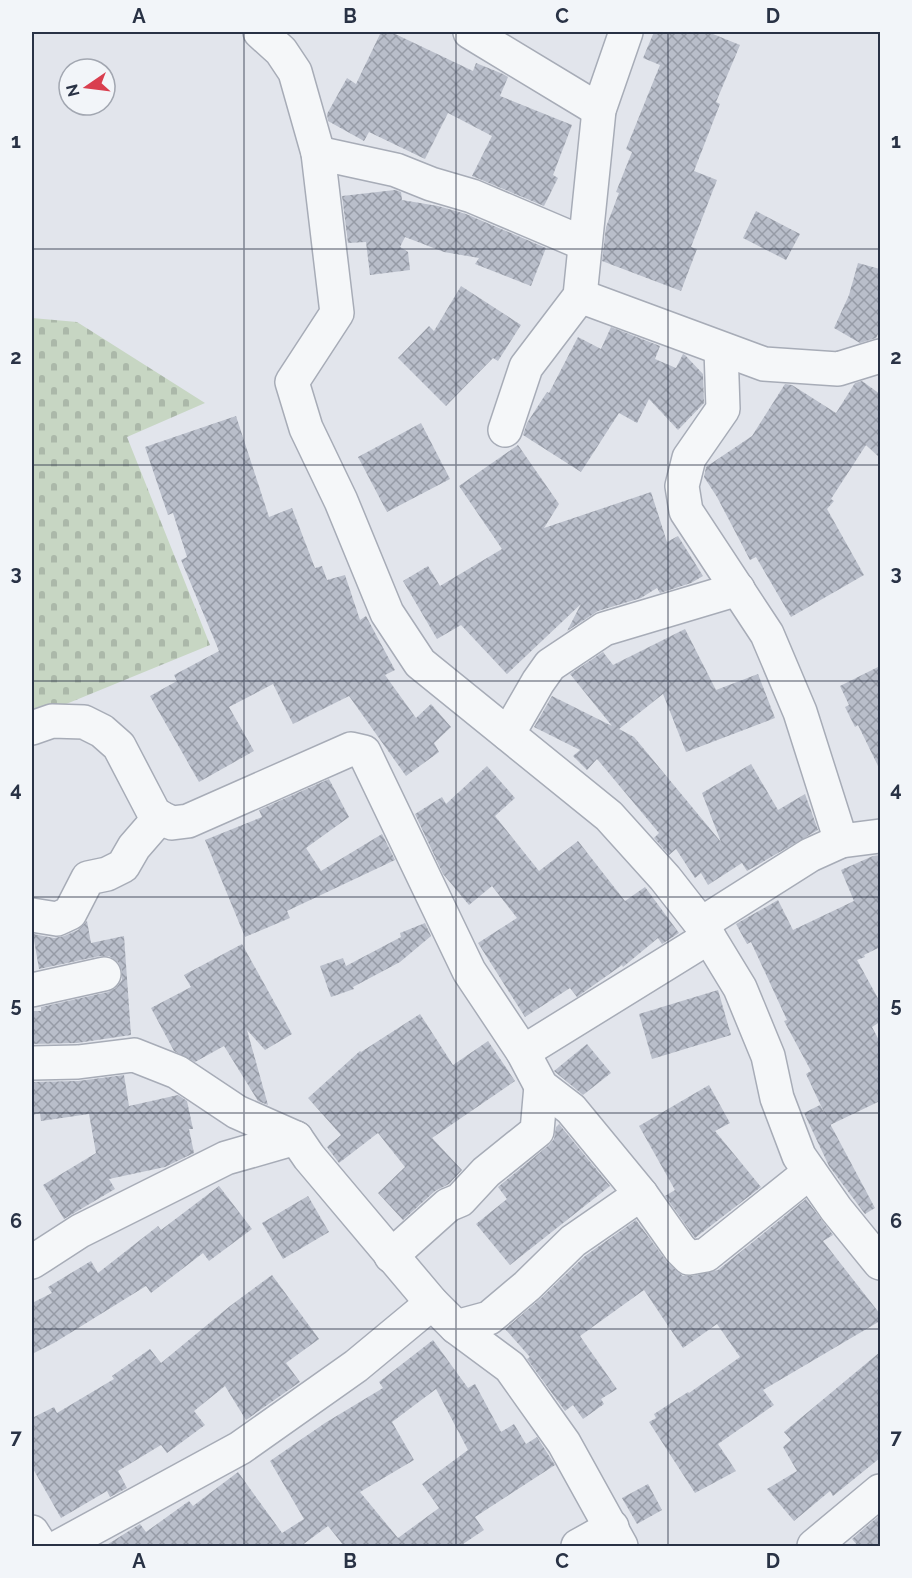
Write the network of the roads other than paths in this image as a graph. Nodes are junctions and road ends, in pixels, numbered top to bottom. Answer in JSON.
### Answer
{"nodes":[{"id":1,"x":260,"y":32,"type":"edge"},
{"id":2,"x":470,"y":32,"type":"edge"},
{"id":3,"x":626,"y":32,"type":"edge"},
{"id":4,"x":599,"y":110,"type":"junction"},
{"id":5,"x":318,"y":153,"type":"junction"},
{"id":6,"x":585,"y":244,"type":"junction"},
{"id":7,"x":580,"y":296,"type":"junction"},
{"id":8,"x":721,"y":349,"type":"junction"},
{"id":9,"x":880,"y":356,"type":"edge"},
{"id":10,"x":505,"y":430,"type":"dead end"},
{"id":11,"x":738,"y":589,"type":"junction"},
{"id":12,"x":32,"y":728,"type":"edge"},
{"id":13,"x":508,"y":734,"type":"junction"},
{"id":14,"x":160,"y":817,"type":"junction"},
{"id":15,"x":880,"y":836,"type":"edge"},
{"id":16,"x":841,"y":841,"type":"junction"},
{"id":17,"x":32,"y":915,"type":"edge"},
{"id":18,"x":705,"y":931,"type":"junction"},
{"id":19,"x":104,"y":974,"type":"dead end"},
{"id":20,"x":32,"y":985,"type":"edge"},
{"id":21,"x":523,"y":1052,"type":"junction"},
{"id":22,"x":32,"y":1063,"type":"edge"},
{"id":23,"x":541,"y":1086,"type":"junction"},
{"id":24,"x":296,"y":1138,"type":"junction"},
{"id":25,"x":810,"y":1172,"type":"junction"},
{"id":26,"x":641,"y":1194,"type":"junction"},
{"id":27,"x":391,"y":1256,"type":"junction"},
{"id":28,"x":32,"y":1263,"type":"edge"},
{"id":29,"x":880,"y":1263,"type":"edge"},
{"id":30,"x":432,"y":1303,"type":"junction"},
{"id":31,"x":456,"y":1326,"type":"junction"},
{"id":32,"x":880,"y":1491,"type":"edge"},
{"id":33,"x":32,"y":1532,"type":"edge"},
{"id":34,"x":616,"y":1537,"type":"edge"},
{"id":35,"x":827,"y":1542,"type":"edge"},
{"id":36,"x":40,"y":1546,"type":"edge"},
{"id":37,"x":60,"y":1546,"type":"edge"},
{"id":38,"x":578,"y":1546,"type":"edge"}],
"edges":[{"from":1,"to":5,"type":"street"},
{"from":2,"to":4,"type":"street"},
{"from":3,"to":4,"type":"street"},
{"from":4,"to":6,"type":"street"},
{"from":5,"to":6,"type":"street"},
{"from":5,"to":13,"type":"street"},
{"from":6,"to":7,"type":"street"},
{"from":7,"to":8,"type":"street"},
{"from":7,"to":10,"type":"street"},
{"from":8,"to":9,"type":"street"},
{"from":8,"to":11,"type":"street"},
{"from":11,"to":13,"type":"street"},
{"from":11,"to":16,"type":"street"},
{"from":12,"to":14,"type":"street"},
{"from":13,"to":18,"type":"street"},
{"from":14,"to":17,"type":"street"},
{"from":14,"to":21,"type":"street"},
{"from":15,"to":16,"type":"street"},
{"from":16,"to":18,"type":"street"},
{"from":18,"to":21,"type":"street"},
{"from":18,"to":25,"type":"street"},
{"from":19,"to":20,"type":"street"},
{"from":21,"to":23,"type":"street"},
{"from":22,"to":24,"type":"street"},
{"from":23,"to":26,"type":"street"},
{"from":23,"to":27,"type":"street"},
{"from":24,"to":27,"type":"street"},
{"from":24,"to":28,"type":"street"},
{"from":25,"to":26,"type":"street"},
{"from":25,"to":29,"type":"street"},
{"from":26,"to":31,"type":"street"},
{"from":27,"to":30,"type":"street"},
{"from":30,"to":31,"type":"street"},
{"from":30,"to":37,"type":"street"},
{"from":31,"to":34,"type":"street"},
{"from":32,"to":35,"type":"street"},
{"from":33,"to":36,"type":"street"},
{"from":34,"to":38,"type":"street"}]}
